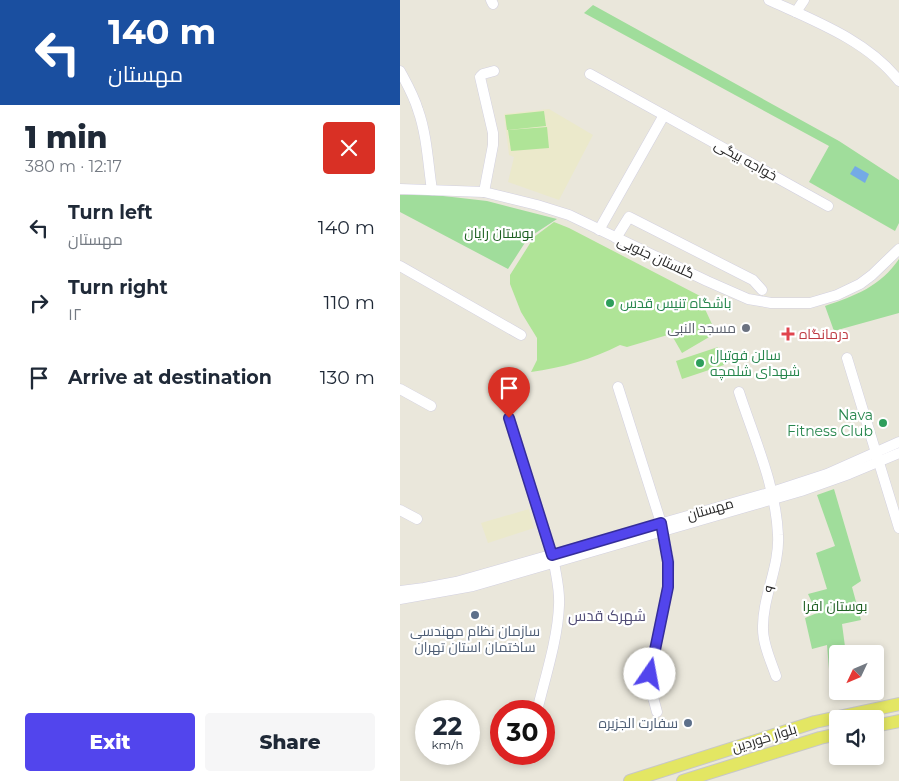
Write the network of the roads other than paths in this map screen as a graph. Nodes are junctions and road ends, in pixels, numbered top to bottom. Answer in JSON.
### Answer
{"nodes":[{"id":1,"x":769,"y":0,"type":"edge"},
{"id":2,"x":804,"y":0,"type":"edge"},
{"id":3,"x":796,"y":12,"type":"junction"},
{"id":4,"x":400,"y":71,"type":"edge"},
{"id":5,"x":494,"y":71,"type":"dead end"},
{"id":6,"x":590,"y":74,"type":"dead end"},
{"id":7,"x":899,"y":81,"type":"edge"},
{"id":8,"x":664,"y":115,"type":"junction"},
{"id":9,"x":400,"y":189,"type":"edge"},
{"id":10,"x":432,"y":190,"type":"junction"},
{"id":11,"x":484,"y":192,"type":"junction"},
{"id":12,"x":828,"y":206,"type":"dead end"},
{"id":13,"x":599,"y":230,"type":"junction"},
{"id":14,"x":616,"y":238,"type":"junction"},
{"id":15,"x":899,"y":249,"type":"edge"},
{"id":16,"x":400,"y":267,"type":"edge"},
{"id":17,"x":762,"y":290,"type":"dead end"},
{"id":18,"x":521,"y":335,"type":"dead end"},
{"id":19,"x":847,"y":358,"type":"dead end"},
{"id":20,"x":618,"y":387,"type":"dead end"},
{"id":21,"x":400,"y":389,"type":"edge"},
{"id":22,"x":739,"y":392,"type":"dead end"},
{"id":23,"x":431,"y":406,"type":"dead end"},
{"id":24,"x":509,"y":418,"type":"dead end"},
{"id":25,"x":899,"y":442,"type":"edge"},
{"id":26,"x":899,"y":453,"type":"edge"},
{"id":27,"x":878,"y":457,"type":"junction"},
{"id":28,"x":773,"y":495,"type":"junction"},
{"id":29,"x":400,"y":510,"type":"edge"},
{"id":30,"x":417,"y":519,"type":"dead end"},
{"id":31,"x":662,"y":527,"type":"junction"},
{"id":32,"x":899,"y":528,"type":"edge"},
{"id":33,"x":553,"y":559,"type":"junction"},
{"id":34,"x":478,"y":580,"type":"junction"},
{"id":35,"x":400,"y":591,"type":"edge"},
{"id":36,"x":400,"y":599,"type":"edge"},
{"id":37,"x":776,"y":676,"type":"dead end"},
{"id":38,"x":539,"y":700,"type":"edge"},
{"id":39,"x":899,"y":704,"type":"edge"},
{"id":40,"x":657,"y":712,"type":"dead end"},
{"id":41,"x":899,"y":721,"type":"edge"},
{"id":42,"x":884,"y":724,"type":"edge"},
{"id":43,"x":829,"y":736,"type":"edge"},
{"id":44,"x":630,"y":781,"type":"edge"},
{"id":45,"x":683,"y":781,"type":"edge"}],
"edges":[{"from":1,"to":3,"type":"street"},
{"from":2,"to":3,"type":"street"},
{"from":3,"to":7,"type":"street"},
{"from":4,"to":10,"type":"street"},
{"from":5,"to":11,"type":"street"},
{"from":6,"to":8,"type":"street","name":"خواجه بیگی"},
{"from":8,"to":12,"type":"street","name":"خواجه بیگی"},
{"from":8,"to":13,"type":"street"},
{"from":9,"to":10,"type":"street","name":"گلستان جنوبی"},
{"from":10,"to":11,"type":"street","name":"گلستان جنوبی"},
{"from":11,"to":13,"type":"street","name":"گلستان جنوبی"},
{"from":13,"to":14,"type":"street","name":"گلستان جنوبی"},
{"from":14,"to":15,"type":"street","name":"گلستان جنوبی"},
{"from":14,"to":17,"type":"street"},
{"from":16,"to":18,"type":"street"},
{"from":19,"to":27,"type":"street"},
{"from":20,"to":31,"type":"street"},
{"from":21,"to":23,"type":"street"},
{"from":22,"to":28,"type":"street","name":"۹"},
{"from":24,"to":33,"type":"street"},
{"from":25,"to":27,"type":"street"},
{"from":26,"to":27,"type":"street"},
{"from":27,"to":28,"type":"street","name":"مهستان"},
{"from":27,"to":32,"type":"street"},
{"from":28,"to":31,"type":"street","name":"مهستان"},
{"from":28,"to":37,"type":"street","name":"۹"},
{"from":29,"to":30,"type":"street"},
{"from":31,"to":33,"type":"street","name":"مهستان"},
{"from":31,"to":40,"type":"street"},
{"from":33,"to":34,"type":"street","name":"مهستان"},
{"from":33,"to":38,"type":"street"},
{"from":34,"to":35,"type":"street"},
{"from":34,"to":36,"type":"street"},
{"from":39,"to":44,"type":"main road","name":"بلوار خوردین"},
{"from":41,"to":42,"type":"main road"},
{"from":43,"to":45,"type":"main road","name":"بلوار خوردین"}]}
